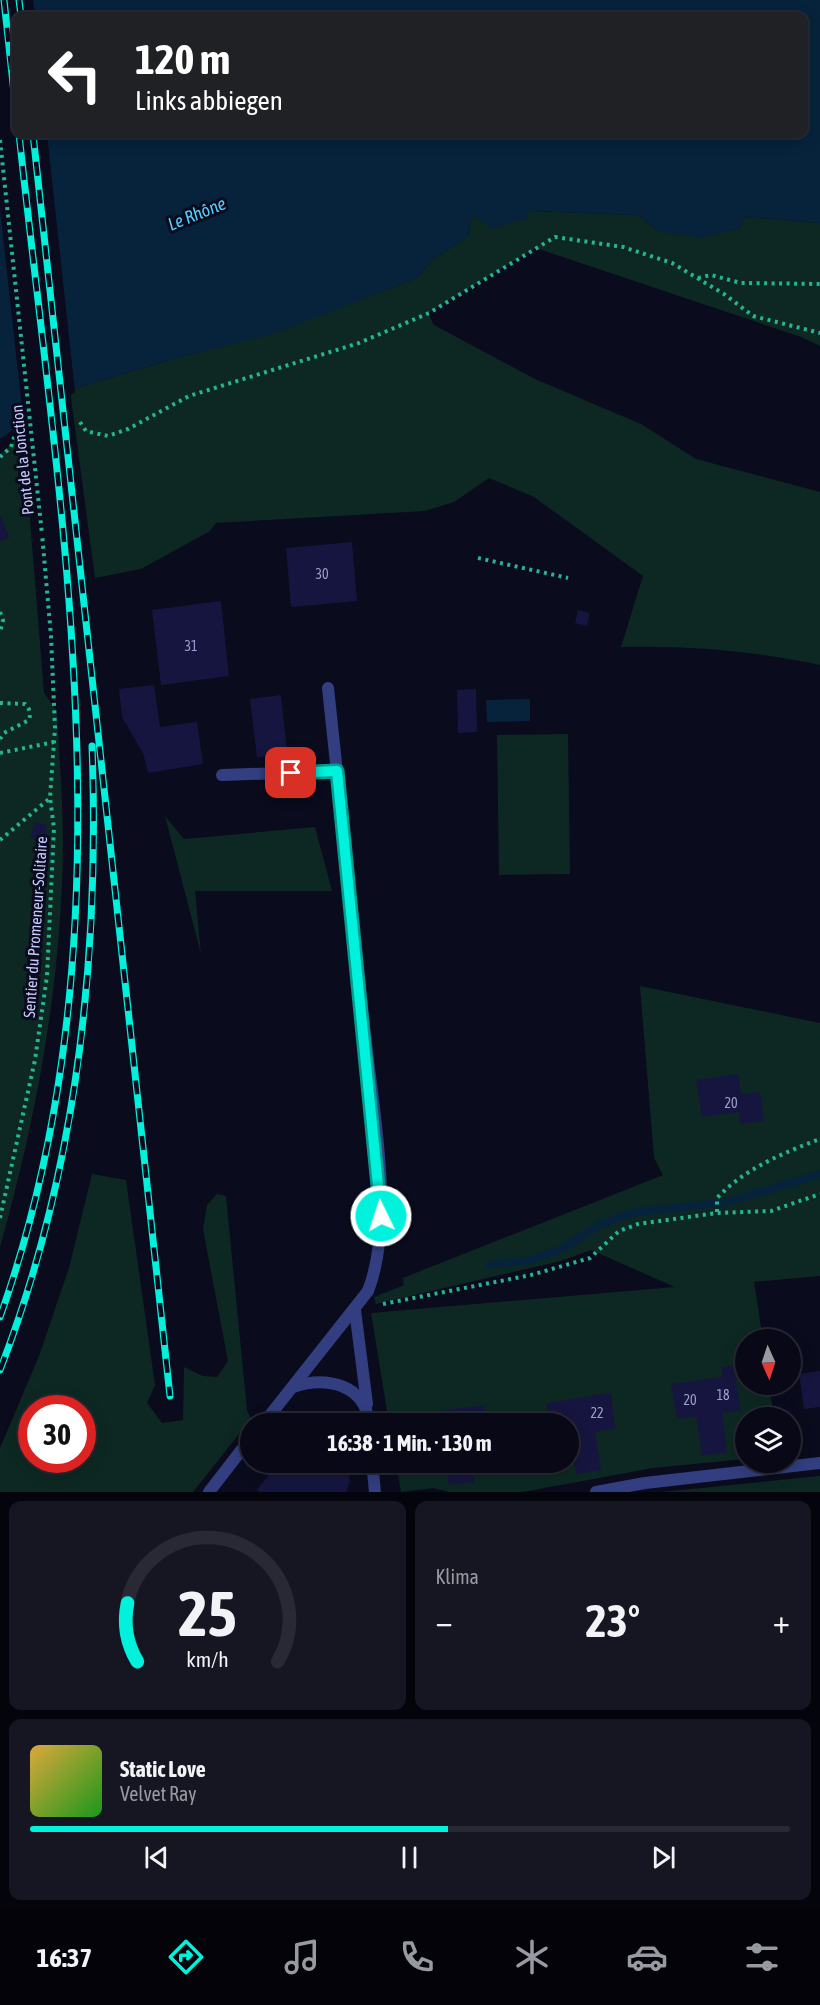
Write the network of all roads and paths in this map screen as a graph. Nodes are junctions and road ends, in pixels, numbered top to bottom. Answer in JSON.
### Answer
{"nodes":[{"id":1,"x":0,"y":140,"type":"edge"},
{"id":2,"x":697,"y":278,"type":"junction"},
{"id":3,"x":820,"y":284,"type":"edge"},
{"id":4,"x":820,"y":333,"type":"edge"},
{"id":5,"x":80,"y":422,"type":"dead end"},
{"id":6,"x":16,"y":430,"type":"dead end"},
{"id":7,"x":0,"y":457,"type":"edge"},
{"id":8,"x":478,"y":558,"type":"dead end"},
{"id":9,"x":568,"y":578,"type":"dead end"},
{"id":10,"x":0,"y":612,"type":"edge"},
{"id":11,"x":0,"y":632,"type":"edge"},
{"id":12,"x":328,"y":688,"type":"dead end"},
{"id":13,"x":0,"y":703,"type":"edge"},
{"id":14,"x":0,"y":739,"type":"edge"},
{"id":15,"x":54,"y":742,"type":"junction"},
{"id":16,"x":0,"y":753,"type":"edge"},
{"id":17,"x":337,"y":771,"type":"junction"},
{"id":18,"x":222,"y":775,"type":"dead end"},
{"id":19,"x":50,"y":798,"type":"junction"},
{"id":20,"x":0,"y":840,"type":"edge"},
{"id":21,"x":820,"y":1139,"type":"edge"},
{"id":22,"x":820,"y":1194,"type":"edge"},
{"id":23,"x":717,"y":1211,"type":"junction"},
{"id":24,"x":0,"y":1218,"type":"edge"},
{"id":25,"x":355,"y":1310,"type":"junction"},
{"id":26,"x":292,"y":1387,"type":"junction"},
{"id":27,"x":368,"y":1407,"type":"junction"},
{"id":28,"x":272,"y":1413,"type":"edge"},
{"id":29,"x":368,"y":1413,"type":"edge"},
{"id":30,"x":240,"y":1452,"type":"edge"},
{"id":31,"x":820,"y":1464,"type":"edge"},
{"id":32,"x":373,"y":1473,"type":"edge"},
{"id":33,"x":209,"y":1492,"type":"edge"},
{"id":34,"x":375,"y":1492,"type":"edge"},
{"id":35,"x":596,"y":1492,"type":"edge"}],
"edges":[{"from":1,"to":15,"type":"path","name":"Pont de la Jonction","bridge":true},
{"from":2,"to":3,"type":"path"},
{"from":2,"to":4,"type":"path"},
{"from":2,"to":5,"type":"path"},
{"from":6,"to":7,"type":"path"},
{"from":8,"to":9,"type":"path"},
{"from":10,"to":11,"type":"path"},
{"from":12,"to":17,"type":"street"},
{"from":13,"to":14,"type":"path"},
{"from":15,"to":16,"type":"path"},
{"from":15,"to":19,"type":"path","name":"Sentier du Promeneur-Solitaire"},
{"from":17,"to":18,"type":"street"},
{"from":17,"to":25,"type":"street"},
{"from":19,"to":20,"type":"path"},
{"from":19,"to":24,"type":"path","name":"Sentier du Promeneur-Solitaire"},
{"from":21,"to":23,"type":"path"},
{"from":22,"to":23,"type":"path"},
{"from":23,"to":25,"type":"path"},
{"from":25,"to":26,"type":"street"},
{"from":25,"to":27,"type":"street"},
{"from":26,"to":27,"type":"street"},
{"from":26,"to":28,"type":"street"},
{"from":27,"to":29,"type":"street"},
{"from":30,"to":33,"type":"street"},
{"from":31,"to":35,"type":"street"},
{"from":32,"to":34,"type":"street"}]}
